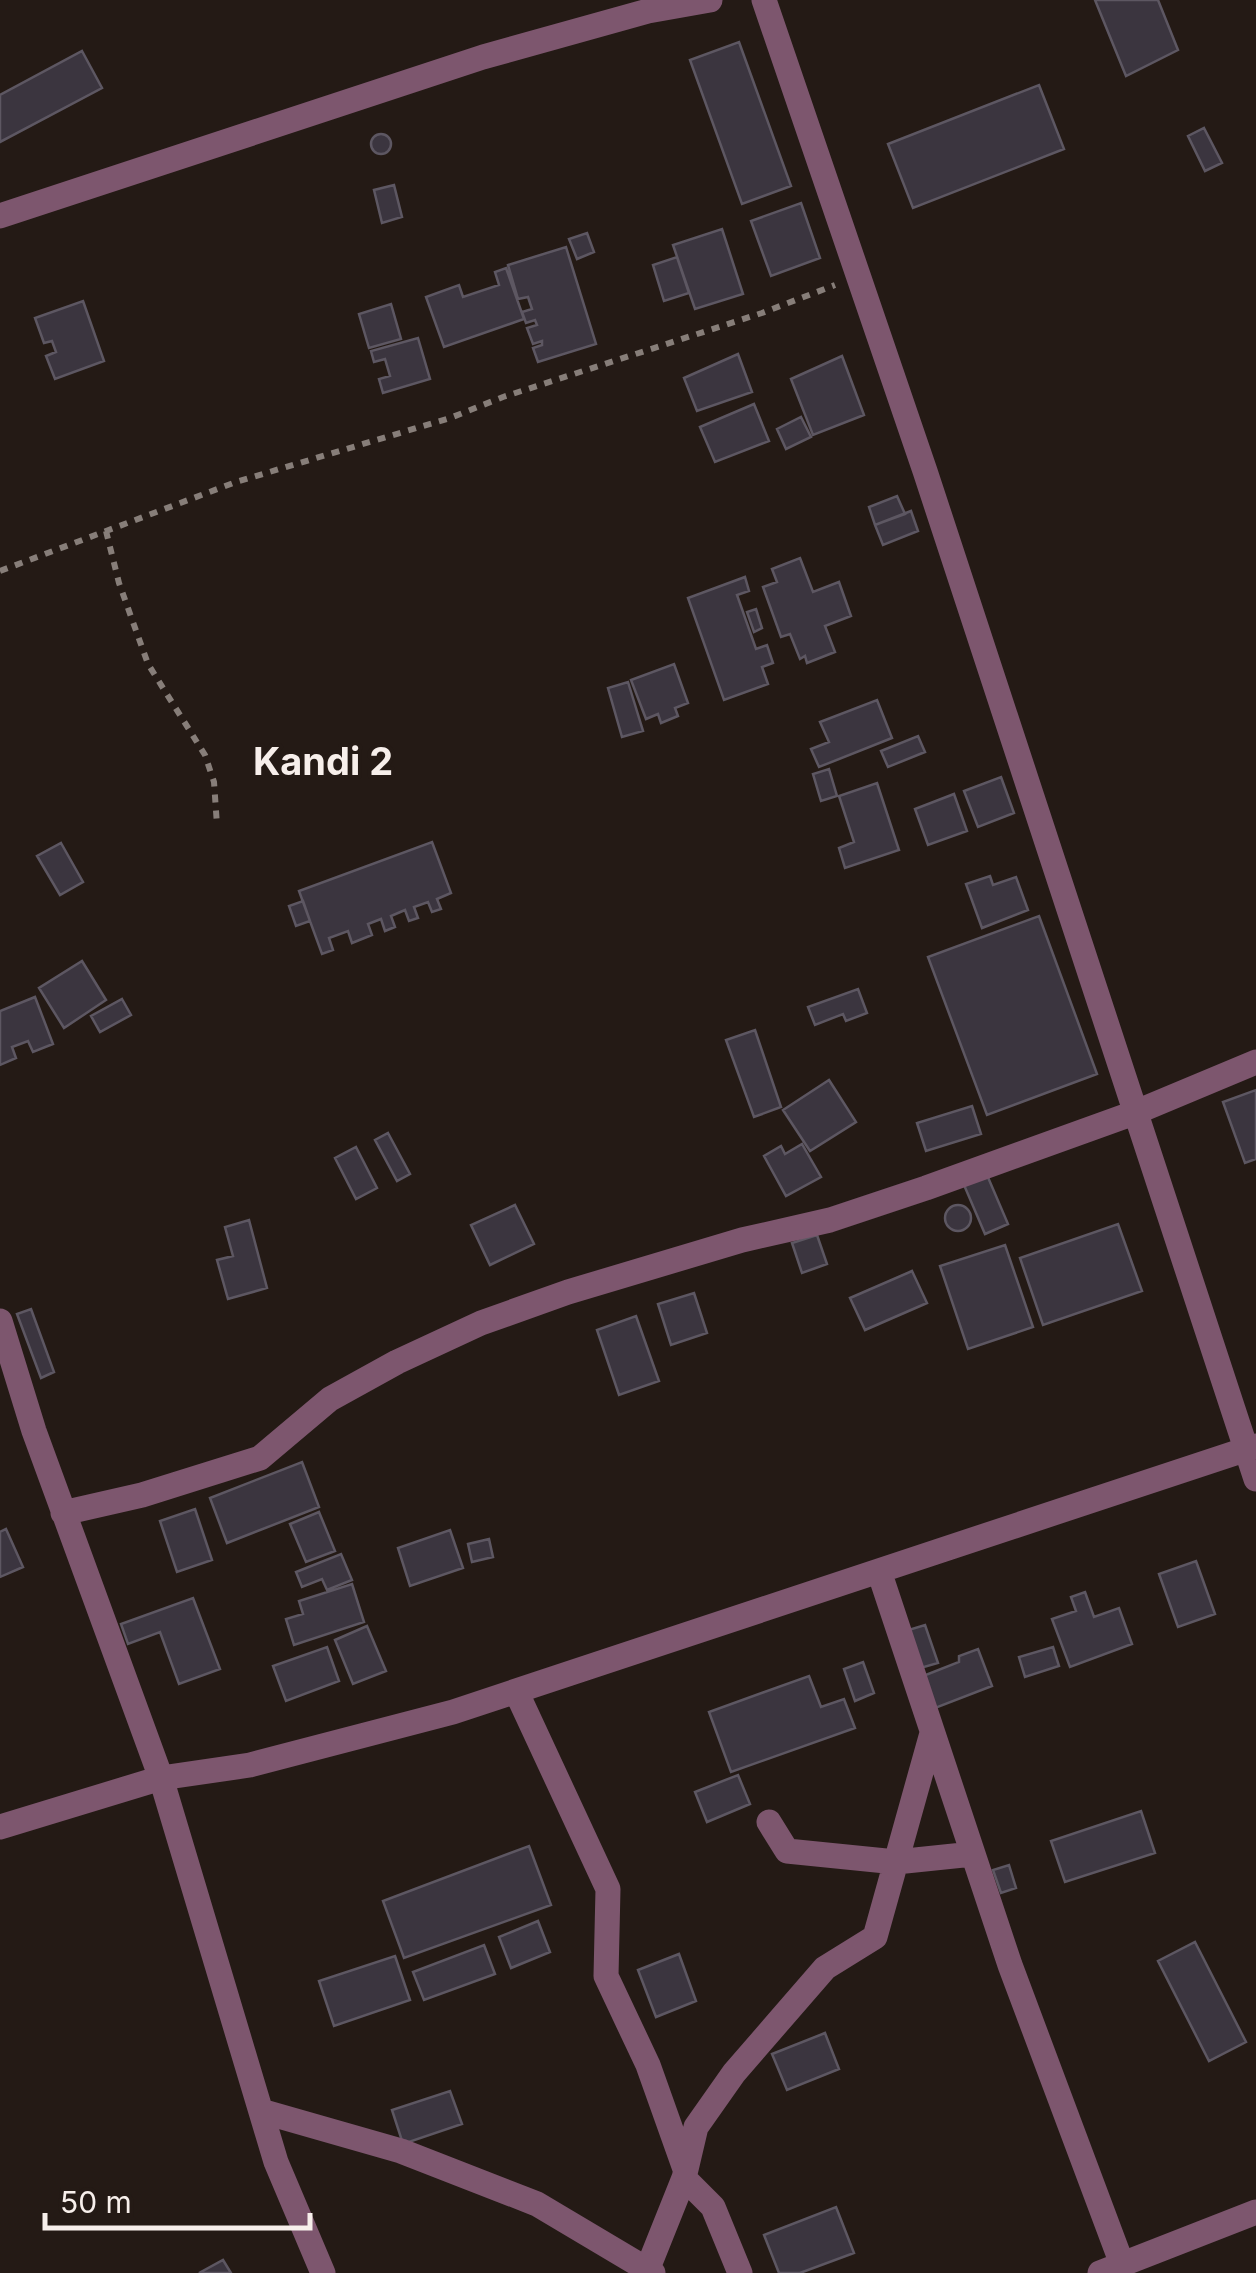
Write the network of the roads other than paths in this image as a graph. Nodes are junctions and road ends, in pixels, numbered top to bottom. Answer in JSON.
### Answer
{"nodes":[{"id":1,"x":710,"y":0,"type":"edge"},
{"id":2,"x":764,"y":0,"type":"edge"},
{"id":3,"x":0,"y":216,"type":"edge"},
{"id":4,"x":1256,"y":1062,"type":"edge"},
{"id":5,"x":1134,"y":1113,"type":"junction"},
{"id":6,"x":0,"y":1322,"type":"edge"},
{"id":7,"x":1251,"y":1448,"type":"edge"},
{"id":8,"x":1256,"y":1478,"type":"edge"},
{"id":9,"x":64,"y":1512,"type":"junction"},
{"id":10,"x":879,"y":1571,"type":"junction"},
{"id":11,"x":516,"y":1691,"type":"junction"},
{"id":12,"x":932,"y":1733,"type":"junction"},
{"id":13,"x":160,"y":1778,"type":"junction"},
{"id":14,"x":770,"y":1822,"type":"dead end"},
{"id":15,"x":0,"y":1827,"type":"edge"},
{"id":16,"x":972,"y":1854,"type":"junction"},
{"id":17,"x":896,"y":1862,"type":"junction"},
{"id":18,"x":261,"y":2112,"type":"junction"},
{"id":19,"x":684,"y":2173,"type":"junction"},
{"id":20,"x":1256,"y":2212,"type":"edge"},
{"id":21,"x":1111,"y":2269,"type":"edge"},
{"id":22,"x":649,"y":2272,"type":"edge"},
{"id":23,"x":323,"y":2273,"type":"edge"},
{"id":24,"x":740,"y":2273,"type":"edge"}],
"edges":[{"from":1,"to":3,"type":"street"},
{"from":2,"to":5,"type":"street"},
{"from":4,"to":5,"type":"street"},
{"from":5,"to":7,"type":"street"},
{"from":5,"to":9,"type":"street"},
{"from":6,"to":9,"type":"street"},
{"from":7,"to":8,"type":"street"},
{"from":7,"to":10,"type":"street"},
{"from":9,"to":13,"type":"street"},
{"from":10,"to":11,"type":"street"},
{"from":10,"to":12,"type":"street"},
{"from":11,"to":13,"type":"street"},
{"from":11,"to":19,"type":"street"},
{"from":12,"to":16,"type":"street"},
{"from":12,"to":17,"type":"street"},
{"from":13,"to":15,"type":"street"},
{"from":13,"to":18,"type":"street"},
{"from":14,"to":17,"type":"street"},
{"from":16,"to":17,"type":"street"},
{"from":16,"to":21,"type":"street"},
{"from":17,"to":19,"type":"street"},
{"from":18,"to":22,"type":"street"},
{"from":18,"to":23,"type":"street"},
{"from":19,"to":22,"type":"street"},
{"from":19,"to":24,"type":"street"},
{"from":20,"to":21,"type":"street"}]}
